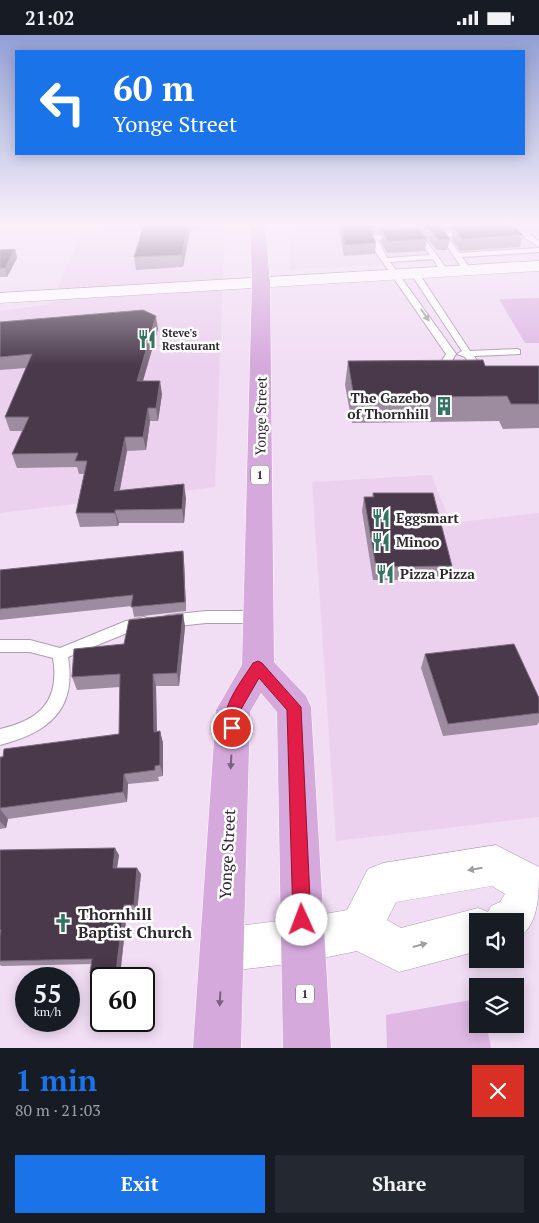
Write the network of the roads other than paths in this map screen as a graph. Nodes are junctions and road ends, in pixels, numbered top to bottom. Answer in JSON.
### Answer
{"nodes":[{"id":1,"x":260,"y":271,"type":"edge"},
{"id":2,"x":394,"y":271,"type":"edge"},
{"id":3,"x":462,"y":271,"type":"edge"},
{"id":4,"x":445,"y":272,"type":"joint"},
{"id":5,"x":415,"y":274,"type":"junction"},
{"id":6,"x":397,"y":275,"type":"junction"},
{"id":7,"x":261,"y":283,"type":"junction"},
{"id":8,"x":0,"y":298,"type":"edge"},
{"id":9,"x":517,"y":352,"type":"dead end"},
{"id":10,"x":451,"y":354,"type":"junction"},
{"id":11,"x":468,"y":354,"type":"junction"},
{"id":12,"x":450,"y":378,"type":"edge"},
{"id":13,"x":475,"y":378,"type":"edge"},
{"id":14,"x":258,"y":617,"type":"junction"},
{"id":15,"x":0,"y":646,"type":"edge"},
{"id":16,"x":60,"y":655,"type":"junction"},
{"id":17,"x":258,"y":667,"type":"junction"},
{"id":18,"x":0,"y":737,"type":"edge"},
{"id":19,"x":536,"y":888,"type":"edge"},
{"id":20,"x":517,"y":913,"type":"edge"},
{"id":21,"x":360,"y":929,"type":"junction"},
{"id":22,"x":469,"y":931,"type":"edge"},
{"id":23,"x":303,"y":939,"type":"junction"},
{"id":24,"x":222,"y":950,"type":"junction"},
{"id":25,"x":217,"y":1048,"type":"edge"},
{"id":26,"x":307,"y":1048,"type":"edge"}],
"edges":[{"from":1,"to":7,"type":"main road","name":"Yonge Street","number":"1"},
{"from":2,"to":6,"type":"lane"},
{"from":3,"to":4,"type":"street"},
{"from":4,"to":5,"type":"street"},
{"from":5,"to":6,"type":"street"},
{"from":5,"to":11,"type":"lane"},
{"from":6,"to":7,"type":"street"},
{"from":6,"to":10,"type":"lane","one_way":true},
{"from":7,"to":8,"type":"street"},
{"from":7,"to":14,"type":"main road","name":"Yonge Street","number":"1"},
{"from":9,"to":11,"type":"lane"},
{"from":10,"to":11,"type":"lane"},
{"from":10,"to":12,"type":"lane"},
{"from":11,"to":13,"type":"lane"},
{"from":14,"to":16,"type":"lane"},
{"from":14,"to":17,"type":"main road","name":"Yonge Street","number":"1"},
{"from":15,"to":16,"type":"lane"},
{"from":16,"to":18,"type":"lane"},
{"from":17,"to":23,"type":"main road","number":"1"},
{"from":17,"to":24,"type":"main road","name":"Yonge Street","one_way":true},
{"from":19,"to":20,"type":"street"},
{"from":19,"to":21,"type":"street","one_way":true},
{"from":21,"to":22,"type":"street","one_way":true},
{"from":21,"to":23,"type":"street"},
{"from":23,"to":24,"type":"street"},
{"from":23,"to":26,"type":"main road","number":"1"},
{"from":24,"to":25,"type":"main road","name":"Yonge Street","one_way":true}]}
